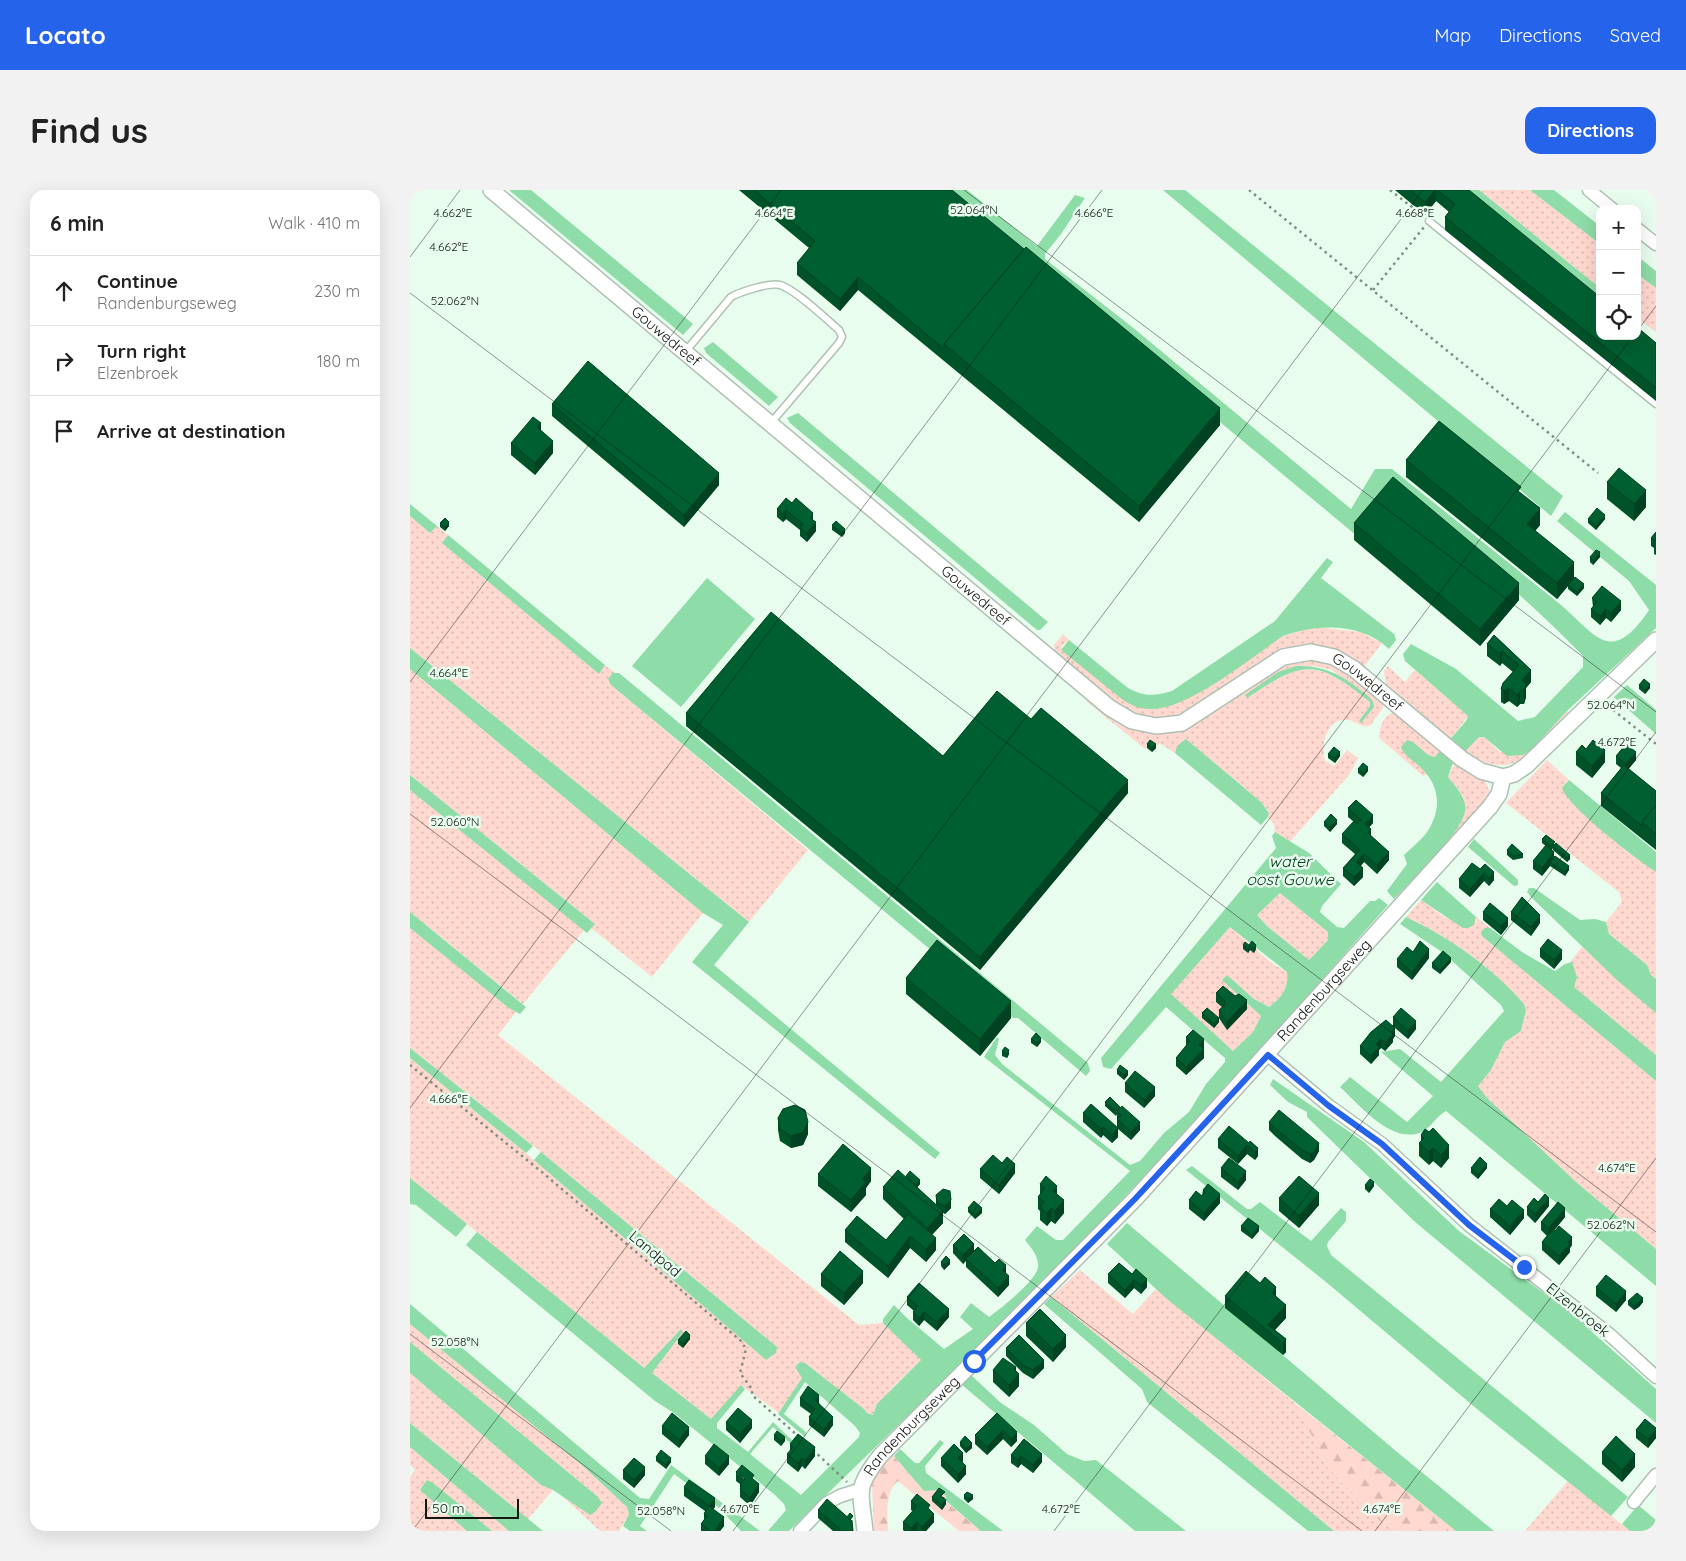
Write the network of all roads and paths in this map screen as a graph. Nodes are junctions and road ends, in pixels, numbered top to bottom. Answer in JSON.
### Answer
{"nodes":[{"id":1,"x":491,"y":190,"type":"edge"},
{"id":2,"x":1249,"y":190,"type":"edge"},
{"id":3,"x":1390,"y":190,"type":"edge"},
{"id":4,"x":1589,"y":190,"type":"edge"},
{"id":5,"x":1607,"y":205,"type":"edge"},
{"id":6,"x":1429,"y":221,"type":"junction"},
{"id":7,"x":1641,"y":232,"type":"edge"},
{"id":8,"x":1656,"y":244,"type":"edge"},
{"id":9,"x":1373,"y":290,"type":"junction"},
{"id":10,"x":685,"y":352,"type":"junction"},
{"id":11,"x":1656,"y":404,"type":"edge"},
{"id":12,"x":770,"y":424,"type":"junction"},
{"id":13,"x":1598,"y":473,"type":"dead end"},
{"id":14,"x":1656,"y":640,"type":"edge"},
{"id":15,"x":1597,"y":697,"type":"junction"},
{"id":16,"x":1656,"y":744,"type":"edge"},
{"id":17,"x":1503,"y":777,"type":"junction"},
{"id":18,"x":1268,"y":1055,"type":"junction"},
{"id":19,"x":410,"y":1065,"type":"edge"},
{"id":20,"x":1656,"y":1377,"type":"edge"},
{"id":21,"x":798,"y":1436,"type":"edge"},
{"id":22,"x":812,"y":1449,"type":"edge"},
{"id":23,"x":1656,"y":1475,"type":"edge"},
{"id":24,"x":846,"y":1480,"type":"dead end"},
{"id":25,"x":859,"y":1490,"type":"junction"},
{"id":26,"x":1634,"y":1502,"type":"dead end"},
{"id":27,"x":800,"y":1531,"type":"edge"},
{"id":28,"x":864,"y":1531,"type":"edge"}],
"edges":[{"from":1,"to":10,"type":"street","name":"Gouwedreef"},
{"from":2,"to":9,"type":"path"},
{"from":3,"to":6,"type":"path"},
{"from":4,"to":5,"type":"street"},
{"from":6,"to":9,"type":"path"},
{"from":6,"to":11,"type":"lane"},
{"from":7,"to":8,"type":"street"},
{"from":9,"to":13,"type":"path"},
{"from":10,"to":12,"type":"street","name":"Gouwedreef"},
{"from":10,"to":12,"type":"lane"},
{"from":12,"to":17,"type":"street","name":"Gouwedreef"},
{"from":14,"to":15,"type":"street"},
{"from":15,"to":16,"type":"path"},
{"from":15,"to":17,"type":"street"},
{"from":17,"to":18,"type":"street","name":"Randenburgseweg"},
{"from":18,"to":20,"type":"street","name":"Elzenbroek"},
{"from":18,"to":25,"type":"street","name":"Randenburgseweg"},
{"from":19,"to":21,"type":"path","name":"Landpad"},
{"from":22,"to":24,"type":"path"},
{"from":23,"to":26,"type":"street"},
{"from":25,"to":27,"type":"street","name":"Randenburgseweg"},
{"from":25,"to":28,"type":"street"}]}
